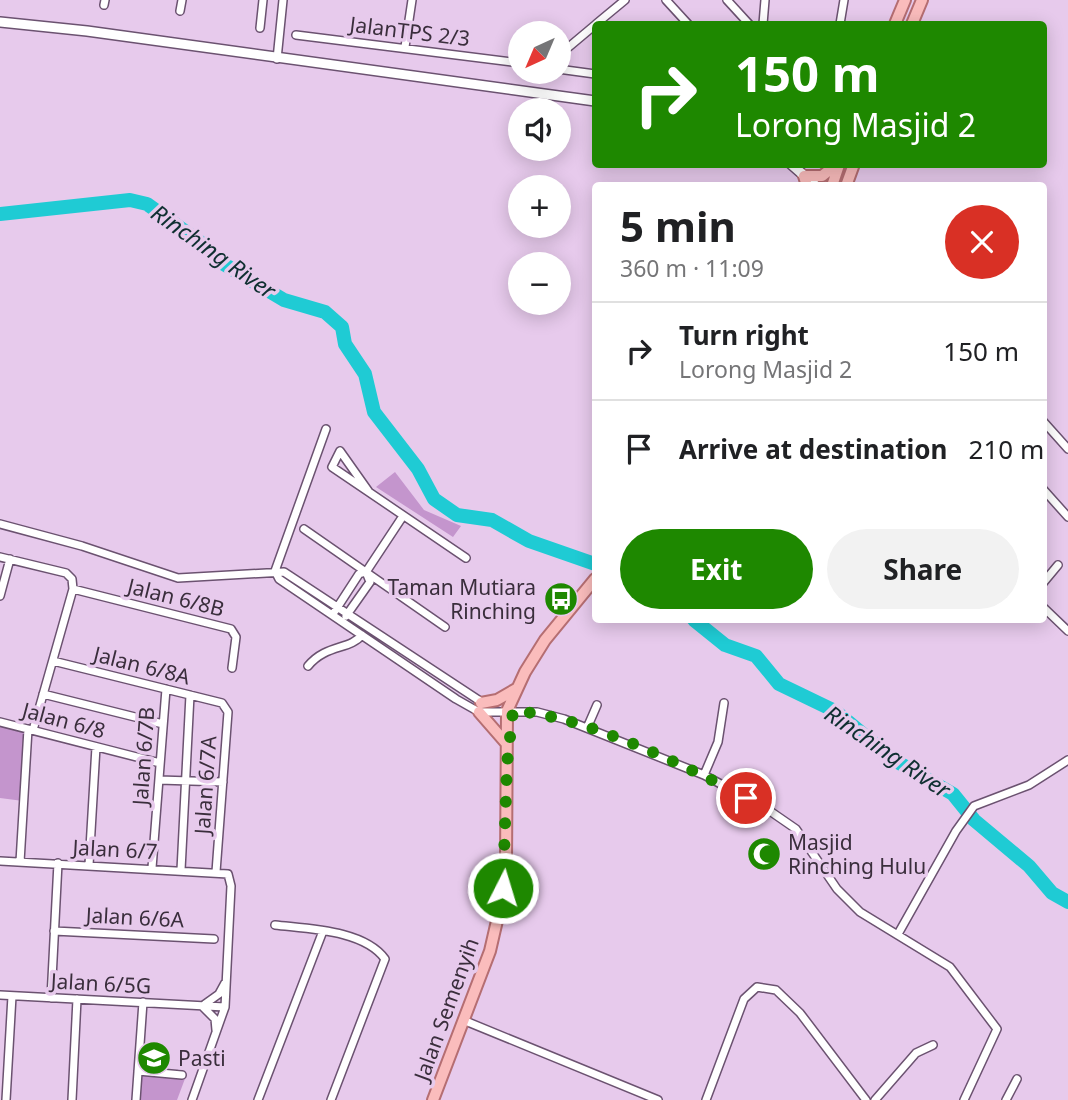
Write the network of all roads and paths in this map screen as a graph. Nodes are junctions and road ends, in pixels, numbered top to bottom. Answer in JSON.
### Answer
{"nodes":[{"id":1,"x":182,"y":0,"type":"edge"},
{"id":2,"x":263,"y":0,"type":"edge"},
{"id":3,"x":283,"y":0,"type":"edge"},
{"id":4,"x":412,"y":0,"type":"edge"},
{"id":5,"x":625,"y":0,"type":"edge"},
{"id":6,"x":666,"y":0,"type":"edge"},
{"id":7,"x":727,"y":0,"type":"edge"},
{"id":8,"x":765,"y":0,"type":"edge"},
{"id":9,"x":844,"y":0,"type":"edge"},
{"id":10,"x":905,"y":0,"type":"edge"},
{"id":11,"x":922,"y":0,"type":"edge"},
{"id":12,"x":180,"y":11,"type":"dead end"},
{"id":13,"x":600,"y":21,"type":"edge"},
{"id":14,"x":685,"y":21,"type":"edge"},
{"id":15,"x":746,"y":21,"type":"edge"},
{"id":16,"x":763,"y":21,"type":"edge"},
{"id":17,"x":840,"y":21,"type":"edge"},
{"id":18,"x":896,"y":21,"type":"edge"},
{"id":19,"x":913,"y":21,"type":"edge"},
{"id":20,"x":0,"y":22,"type":"edge"},
{"id":21,"x":260,"y":28,"type":"dead end"},
{"id":22,"x":592,"y":28,"type":"edge"},
{"id":23,"x":296,"y":35,"type":"dead end"},
{"id":24,"x":571,"y":45,"type":"edge"},
{"id":25,"x":405,"y":47,"type":"junction"},
{"id":26,"x":277,"y":59,"type":"junction"},
{"id":27,"x":508,"y":61,"type":"edge"},
{"id":28,"x":571,"y":70,"type":"edge"},
{"id":29,"x":592,"y":74,"type":"edge"},
{"id":30,"x":592,"y":101,"type":"edge"},
{"id":31,"x":833,"y":168,"type":"edge"},
{"id":32,"x":806,"y":181,"type":"edge"},
{"id":33,"x":1047,"y":425,"type":"edge"},
{"id":34,"x":326,"y":429,"type":"dead end"},
{"id":35,"x":1066,"y":443,"type":"edge"},
{"id":36,"x":369,"y":492,"type":"junction"},
{"id":37,"x":1047,"y":493,"type":"edge"},
{"id":38,"x":403,"y":516,"type":"junction"},
{"id":39,"x":1068,"y":517,"type":"edge"},
{"id":40,"x":0,"y":524,"type":"edge"},
{"id":41,"x":304,"y":529,"type":"dead end"},
{"id":42,"x":0,"y":557,"type":"edge"},
{"id":43,"x":466,"y":558,"type":"dead end"},
{"id":44,"x":10,"y":559,"type":"junction"},
{"id":45,"x":1058,"y":565,"type":"dead end"},
{"id":46,"x":275,"y":571,"type":"junction"},
{"id":47,"x":366,"y":572,"type":"junction"},
{"id":48,"x":1047,"y":578,"type":"edge"},
{"id":49,"x":592,"y":583,"type":"edge"},
{"id":50,"x":73,"y":589,"type":"junction"},
{"id":51,"x":0,"y":596,"type":"edge"},
{"id":52,"x":335,"y":611,"type":"junction"},
{"id":53,"x":1047,"y":611,"type":"edge"},
{"id":54,"x":344,"y":618,"type":"junction"},
{"id":55,"x":445,"y":627,"type":"dead end"},
{"id":56,"x":1068,"y":631,"type":"edge"},
{"id":57,"x":362,"y":635,"type":"junction"},
{"id":58,"x":53,"y":660,"type":"junction"},
{"id":59,"x":308,"y":666,"type":"dead end"},
{"id":60,"x":232,"y":668,"type":"dead end"},
{"id":61,"x":525,"y":671,"type":"junction"},
{"id":62,"x":166,"y":689,"type":"junction"},
{"id":63,"x":516,"y":689,"type":"junction"},
{"id":64,"x":43,"y":694,"type":"junction"},
{"id":65,"x":190,"y":695,"type":"junction"},
{"id":66,"x":222,"y":703,"type":"joint"},
{"id":67,"x":724,"y":703,"type":"dead end"},
{"id":68,"x":597,"y":705,"type":"dead end"},
{"id":69,"x":480,"y":707,"type":"junction"},
{"id":70,"x":510,"y":711,"type":"junction"},
{"id":71,"x":0,"y":722,"type":"edge"},
{"id":72,"x":163,"y":724,"type":"junction"},
{"id":73,"x":587,"y":728,"type":"junction"},
{"id":74,"x":31,"y":730,"type":"junction"},
{"id":75,"x":506,"y":743,"type":"junction"},
{"id":76,"x":96,"y":747,"type":"junction"},
{"id":77,"x":1068,"y":760,"type":"edge"},
{"id":78,"x":160,"y":763,"type":"junction"},
{"id":79,"x":507,"y":764,"type":"junction"},
{"id":80,"x":704,"y":775,"type":"junction"},
{"id":81,"x":159,"y":780,"type":"junction"},
{"id":82,"x":186,"y":782,"type":"junction"},
{"id":83,"x":223,"y":782,"type":"junction"},
{"id":84,"x":0,"y":860,"type":"edge"},
{"id":85,"x":20,"y":862,"type":"junction"},
{"id":86,"x":58,"y":863,"type":"junction"},
{"id":87,"x":89,"y":865,"type":"junction"},
{"id":88,"x":152,"y":868,"type":"junction"},
{"id":89,"x":181,"y":870,"type":"junction"},
{"id":90,"x":216,"y":872,"type":"junction"},
{"id":91,"x":275,"y":925,"type":"dead end"},
{"id":92,"x":54,"y":931,"type":"junction"},
{"id":93,"x":323,"y":931,"type":"junction"},
{"id":94,"x":898,"y":934,"type":"junction"},
{"id":95,"x":214,"y":939,"type":"dead end"},
{"id":96,"x":226,"y":982,"type":"junction"},
{"id":97,"x":0,"y":995,"type":"edge"},
{"id":98,"x":12,"y":996,"type":"junction"},
{"id":99,"x":51,"y":998,"type":"junction"},
{"id":100,"x":77,"y":999,"type":"junction"},
{"id":101,"x":143,"y":1002,"type":"junction"},
{"id":102,"x":201,"y":1006,"type":"junction"},
{"id":103,"x":225,"y":1007,"type":"junction"},
{"id":104,"x":463,"y":1020,"type":"junction"},
{"id":105,"x":217,"y":1032,"type":"junction"},
{"id":106,"x":933,"y":1045,"type":"dead end"},
{"id":107,"x":138,"y":1072,"type":"junction"},
{"id":108,"x":182,"y":1075,"type":"dead end"},
{"id":109,"x":1017,"y":1079,"type":"dead end"},
{"id":110,"x":6,"y":1100,"type":"edge"},
{"id":111,"x":72,"y":1100,"type":"edge"},
{"id":112,"x":136,"y":1100,"type":"edge"},
{"id":113,"x":192,"y":1100,"type":"edge"},
{"id":114,"x":258,"y":1100,"type":"edge"},
{"id":115,"x":331,"y":1100,"type":"edge"},
{"id":116,"x":433,"y":1100,"type":"edge"},
{"id":117,"x":658,"y":1100,"type":"edge"},
{"id":118,"x":706,"y":1100,"type":"edge"},
{"id":119,"x":866,"y":1100,"type":"edge"},
{"id":120,"x":875,"y":1100,"type":"edge"},
{"id":121,"x":964,"y":1100,"type":"edge"},
{"id":122,"x":1006,"y":1100,"type":"edge"}],
"edges":[{"from":1,"to":12,"type":"street"},
{"from":2,"to":21,"type":"street"},
{"from":3,"to":26,"type":"street"},
{"from":4,"to":25,"type":"street"},
{"from":5,"to":13,"type":"street"},
{"from":6,"to":14,"type":"street"},
{"from":7,"to":15,"type":"street"},
{"from":8,"to":16,"type":"street"},
{"from":9,"to":17,"type":"street"},
{"from":10,"to":18,"type":"main road"},
{"from":11,"to":19,"type":"main road"},
{"from":20,"to":26,"type":"street"},
{"from":22,"to":24,"type":"street"},
{"from":23,"to":25,"type":"street","name":"JalanTPS 2/3"},
{"from":25,"to":27,"type":"street","name":"JalanTPS 2/3"},
{"from":26,"to":30,"type":"street"},
{"from":28,"to":29,"type":"street"},
{"from":31,"to":32,"type":"main road"},
{"from":33,"to":35,"type":"street"},
{"from":34,"to":46,"type":"street"},
{"from":36,"to":36,"type":"street"},
{"from":36,"to":38,"type":"street"},
{"from":37,"to":39,"type":"street"},
{"from":38,"to":43,"type":"street"},
{"from":38,"to":47,"type":"street"},
{"from":40,"to":46,"type":"street"},
{"from":41,"to":47,"type":"street"},
{"from":42,"to":44,"type":"street"},
{"from":44,"to":50,"type":"street"},
{"from":44,"to":51,"type":"street"},
{"from":45,"to":48,"type":"street"},
{"from":46,"to":52,"type":"street"},
{"from":47,"to":52,"type":"street"},
{"from":47,"to":54,"type":"street"},
{"from":47,"to":55,"type":"street"},
{"from":49,"to":61,"type":"main road","name":"Jalan Semenyih"},
{"from":50,"to":58,"type":"street"},
{"from":50,"to":60,"type":"street","name":"Jalan 6/8B"},
{"from":52,"to":54,"type":"street"},
{"from":53,"to":56,"type":"street"},
{"from":54,"to":57,"type":"street"},
{"from":54,"to":69,"type":"street"},
{"from":57,"to":59,"type":"street"},
{"from":57,"to":69,"type":"street"},
{"from":58,"to":62,"type":"street","name":"Jalan 6/8A"},
{"from":58,"to":64,"type":"street"},
{"from":61,"to":63,"type":"main road","name":"Jalan Semenyih"},
{"from":61,"to":70,"type":"main road","name":"Jalan Semenyih"},
{"from":62,"to":65,"type":"street","name":"Jalan 6/8A"},
{"from":62,"to":72,"type":"street","name":"Jalan 6/7B"},
{"from":63,"to":69,"type":"main road"},
{"from":63,"to":70,"type":"main road","name":"Jalan Semenyih"},
{"from":64,"to":72,"type":"street"},
{"from":64,"to":74,"type":"street"},
{"from":65,"to":66,"type":"street","name":"Jalan 6/8A"},
{"from":65,"to":82,"type":"street"},
{"from":66,"to":83,"type":"street","name":"Jalan 6/7A"},
{"from":67,"to":80,"type":"street"},
{"from":68,"to":73,"type":"street"},
{"from":69,"to":70,"type":"street"},
{"from":69,"to":75,"type":"main road"},
{"from":70,"to":73,"type":"street"},
{"from":70,"to":75,"type":"main road","name":"Jalan Semenyih"},
{"from":70,"to":79,"type":"main road","name":"Jalan Semenyih"},
{"from":71,"to":74,"type":"street","name":"Jalan 6/8"},
{"from":72,"to":78,"type":"street","name":"Jalan 6/7B"},
{"from":73,"to":80,"type":"street"},
{"from":74,"to":76,"type":"street","name":"Jalan 6/8"},
{"from":74,"to":85,"type":"street"},
{"from":75,"to":79,"type":"main road","name":"Jalan Semenyih"},
{"from":76,"to":78,"type":"street","name":"Jalan 6/8"},
{"from":76,"to":87,"type":"street"},
{"from":77,"to":94,"type":"street"},
{"from":78,"to":81,"type":"street","name":"Jalan 6/7B"},
{"from":79,"to":104,"type":"main road","name":"Jalan Semenyih"},
{"from":80,"to":94,"type":"street"},
{"from":81,"to":82,"type":"street"},
{"from":81,"to":88,"type":"street","name":"Jalan 6/7B"},
{"from":82,"to":83,"type":"street"},
{"from":82,"to":89,"type":"street"},
{"from":83,"to":90,"type":"street","name":"Jalan 6/7A"},
{"from":84,"to":85,"type":"street","name":"Jalan 6/7"},
{"from":85,"to":86,"type":"street","name":"Jalan 6/7"},
{"from":86,"to":87,"type":"street","name":"Jalan 6/7"},
{"from":86,"to":92,"type":"street"},
{"from":87,"to":88,"type":"street","name":"Jalan 6/7"},
{"from":88,"to":89,"type":"street","name":"Jalan 6/7"},
{"from":89,"to":90,"type":"street","name":"Jalan 6/7"},
{"from":90,"to":96,"type":"street","name":"Jalan 6/7"},
{"from":91,"to":93,"type":"street"},
{"from":92,"to":95,"type":"street","name":"Jalan 6/6A"},
{"from":92,"to":99,"type":"street"},
{"from":93,"to":114,"type":"street"},
{"from":93,"to":115,"type":"street"},
{"from":94,"to":121,"type":"street"},
{"from":96,"to":102,"type":"street"},
{"from":96,"to":103,"type":"street"},
{"from":97,"to":98,"type":"street","name":"Jalan 6/5G"},
{"from":98,"to":99,"type":"street","name":"Jalan 6/5G"},
{"from":98,"to":110,"type":"street"},
{"from":99,"to":100,"type":"street","name":"Jalan 6/5G"},
{"from":100,"to":101,"type":"street","name":"Jalan 6/5G"},
{"from":100,"to":111,"type":"street"},
{"from":101,"to":102,"type":"street","name":"Jalan 6/5G"},
{"from":101,"to":107,"type":"street"},
{"from":102,"to":103,"type":"street","name":"Jalan 6/5G"},
{"from":102,"to":105,"type":"street"},
{"from":103,"to":105,"type":"street"},
{"from":104,"to":116,"type":"main road","name":"Jalan Semenyih"},
{"from":104,"to":117,"type":"street"},
{"from":105,"to":113,"type":"street"},
{"from":106,"to":120,"type":"street"},
{"from":107,"to":108,"type":"street"},
{"from":107,"to":112,"type":"street"},
{"from":109,"to":122,"type":"street"},
{"from":118,"to":119,"type":"street"}]}
